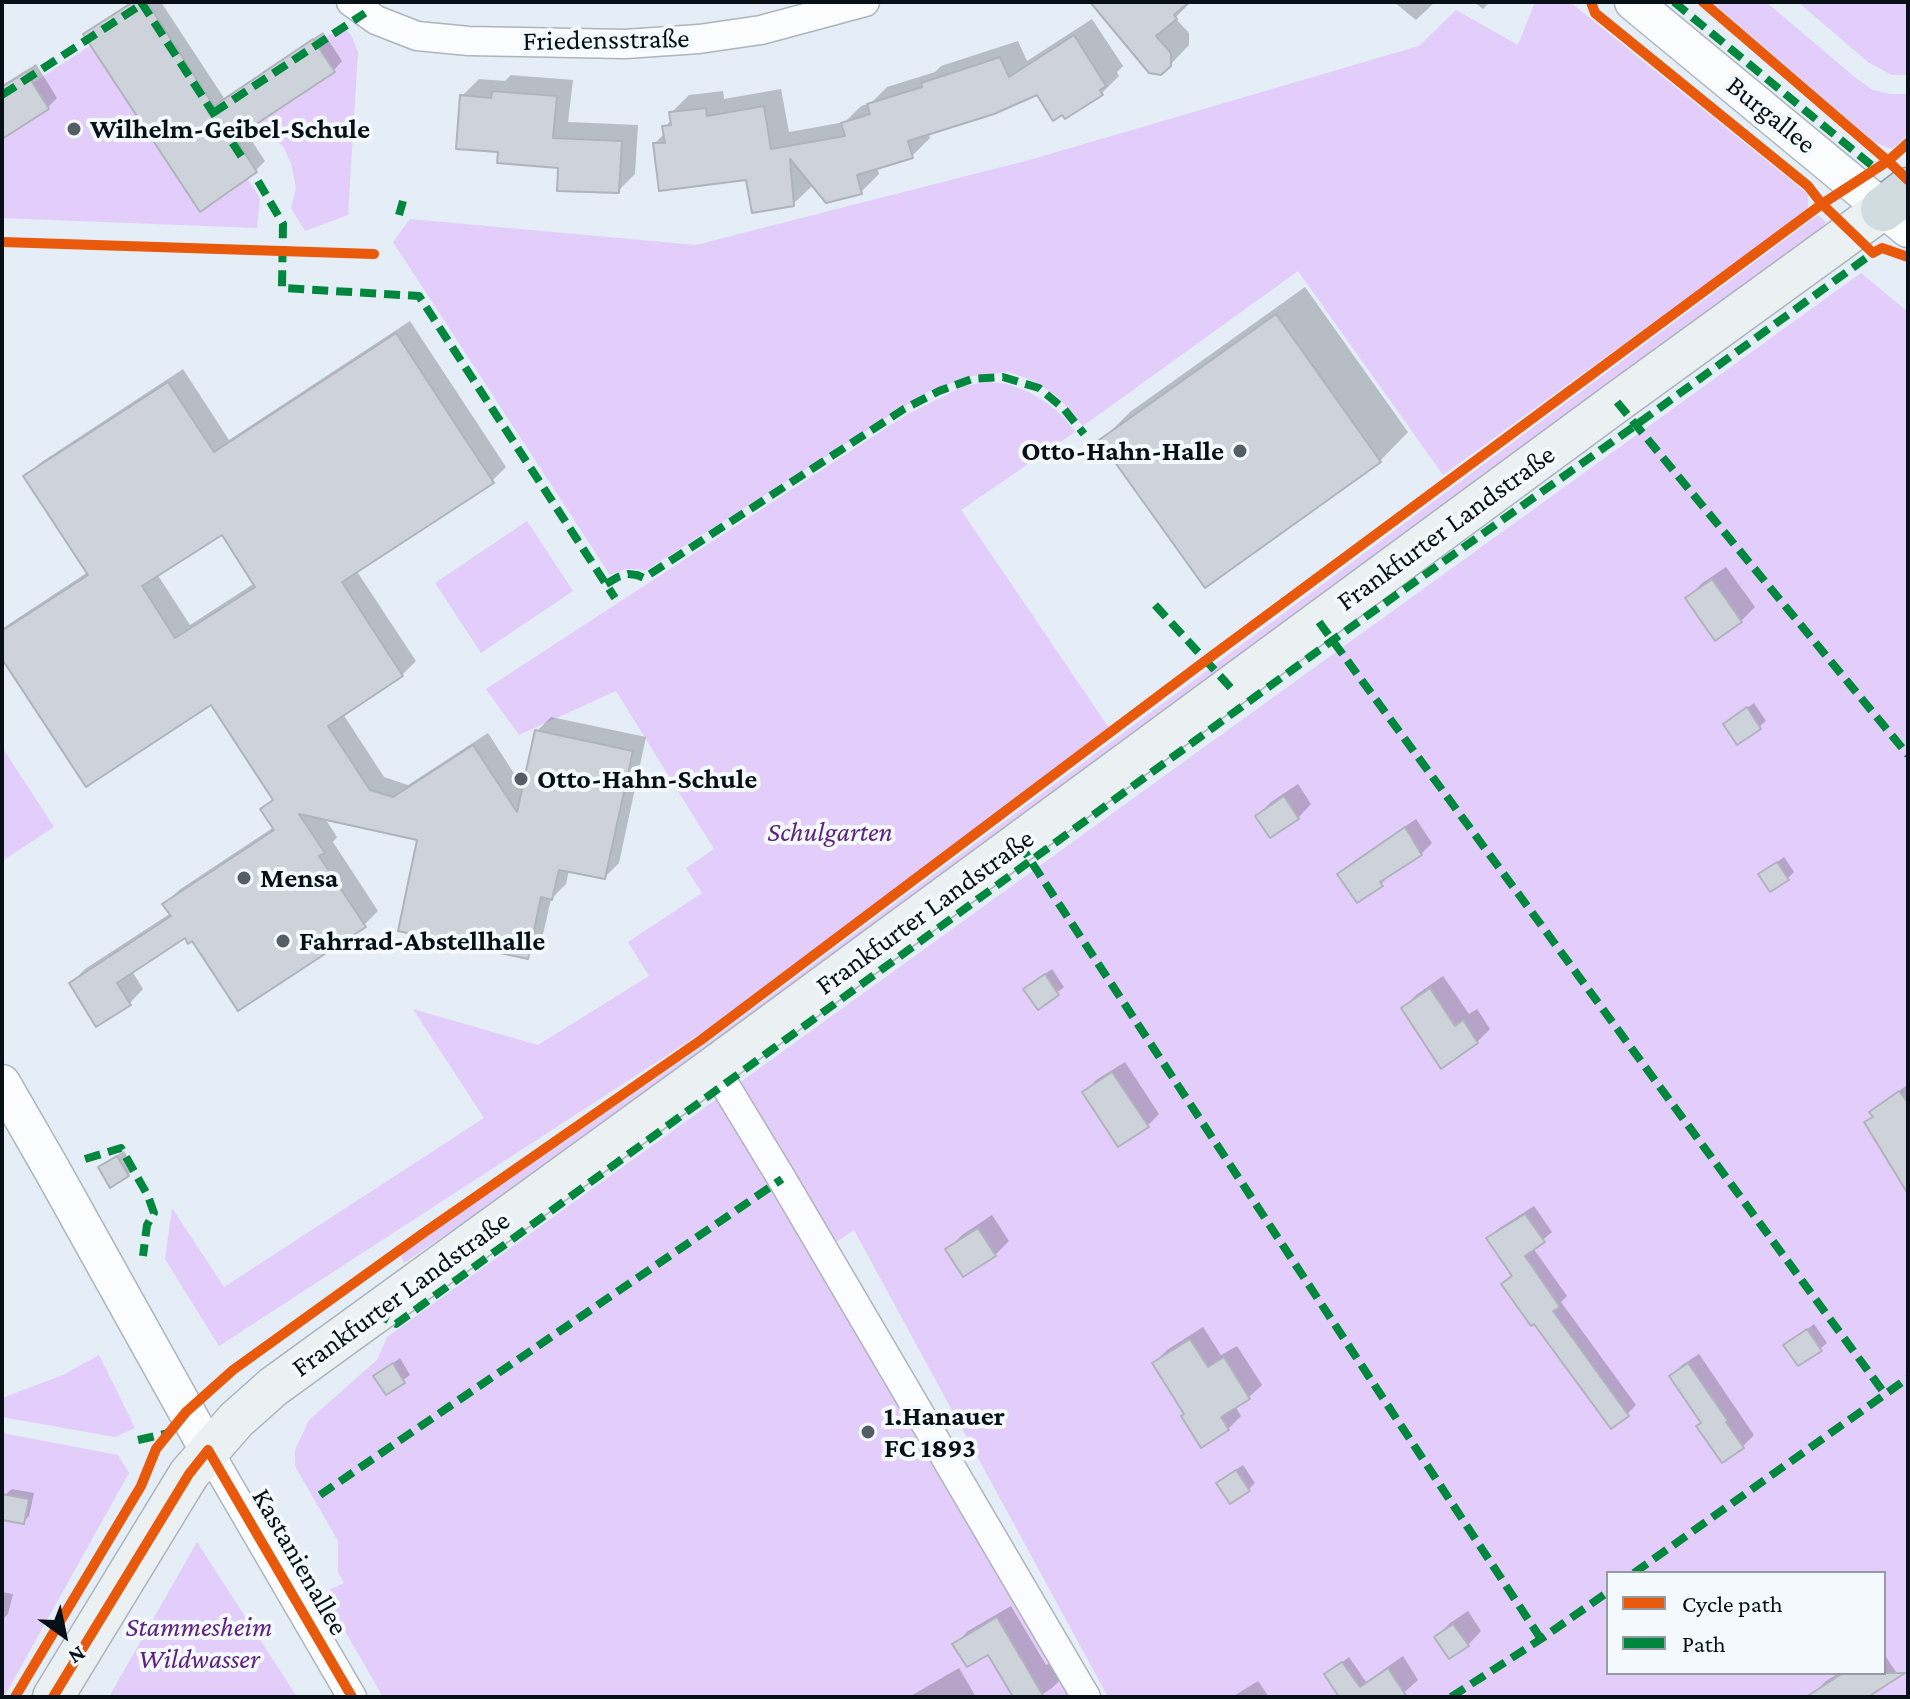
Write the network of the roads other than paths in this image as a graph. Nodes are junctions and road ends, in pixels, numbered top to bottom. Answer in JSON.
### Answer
{"nodes":[{"id":1,"x":351,"y":2,"type":"edge"},
{"id":2,"x":865,"y":2,"type":"edge"},
{"id":3,"x":1633,"y":2,"type":"edge"},
{"id":4,"x":1900,"y":209,"type":"edge"},
{"id":5,"x":714,"y":1067,"type":"junction"},
{"id":6,"x":2,"y":1083,"type":"edge"},
{"id":7,"x":208,"y":1450,"type":"junction"},
{"id":8,"x":53,"y":1697,"type":"edge"},
{"id":9,"x":352,"y":1697,"type":"edge"},
{"id":10,"x":1086,"y":1697,"type":"edge"}],
"edges":[{"from":1,"to":2,"type":"street","name":"Friedensstraße"},
{"from":3,"to":4,"type":"street","name":"Burgallee"},
{"from":4,"to":5,"type":"main road","name":"Frankfurter Landstraße"},
{"from":5,"to":7,"type":"main road","name":"Frankfurter Landstraße"},
{"from":5,"to":10,"type":"street"},
{"from":6,"to":7,"type":"street","name":"Kastanienallee"},
{"from":7,"to":8,"type":"main road","name":"Frankfurter Landstraße"},
{"from":7,"to":9,"type":"street","name":"Kastanienallee"}]}
